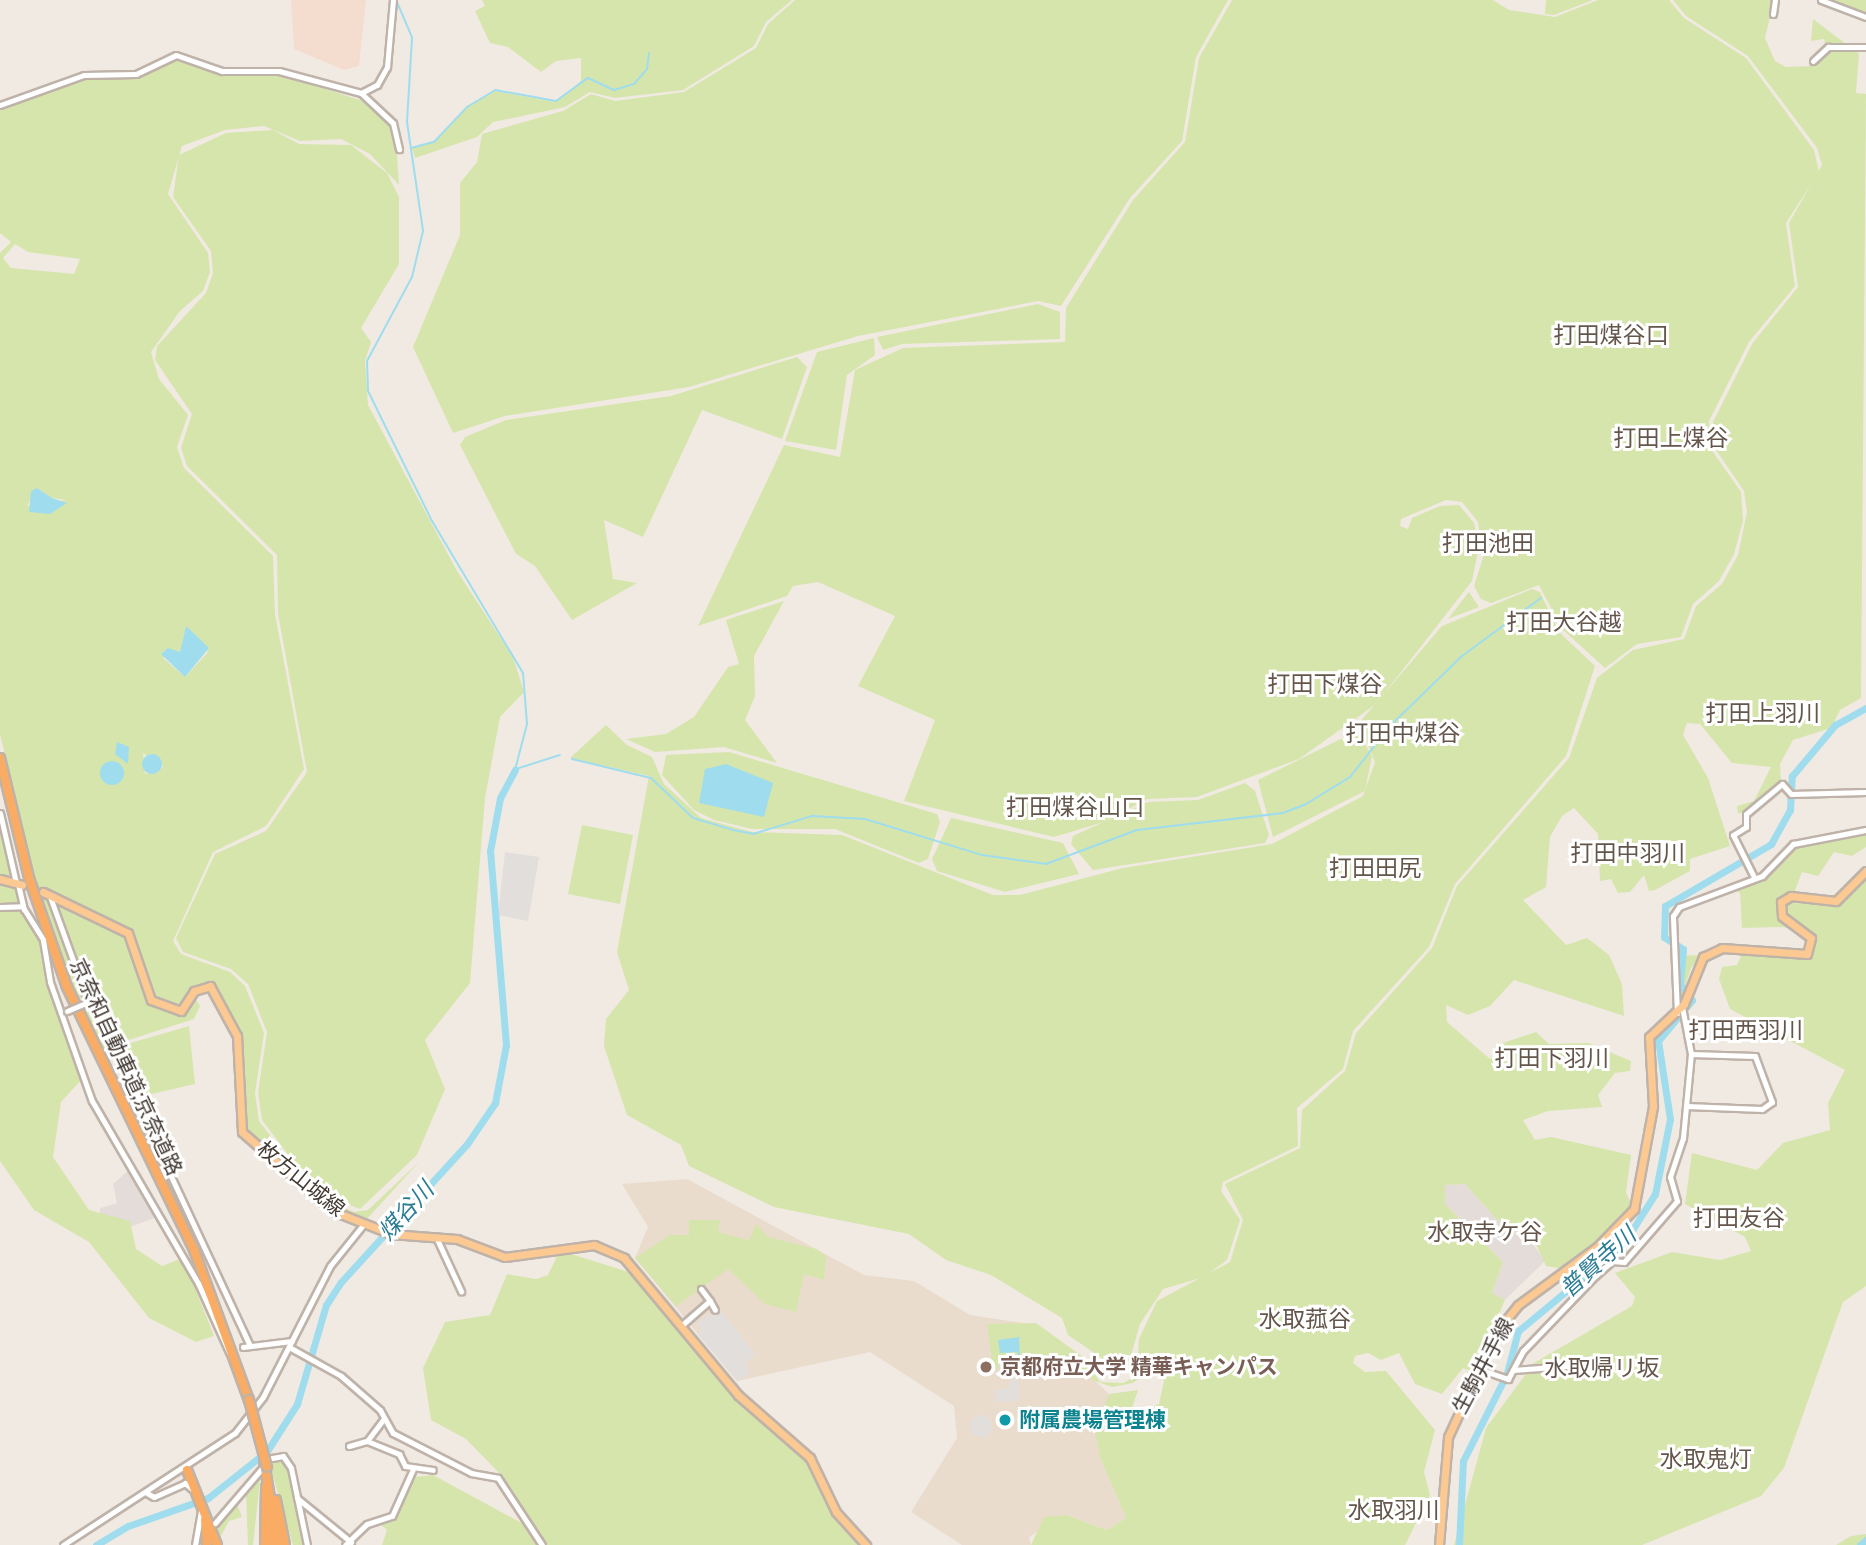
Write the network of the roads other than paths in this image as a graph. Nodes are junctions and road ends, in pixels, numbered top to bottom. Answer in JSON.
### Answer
{"nodes":[{"id":1,"x":393,"y":0,"type":"edge"},
{"id":2,"x":1775,"y":0,"type":"edge"},
{"id":3,"x":1821,"y":0,"type":"edge"},
{"id":4,"x":1773,"y":14,"type":"dead end"},
{"id":5,"x":1866,"y":18,"type":"edge"},
{"id":6,"x":1866,"y":47,"type":"edge"},
{"id":7,"x":1813,"y":61,"type":"dead end"},
{"id":8,"x":361,"y":93,"type":"junction"},
{"id":9,"x":0,"y":105,"type":"edge"},
{"id":10,"x":399,"y":149,"type":"dead end"},
{"id":11,"x":0,"y":758,"type":"edge"},
{"id":12,"x":0,"y":771,"type":"edge"},
{"id":13,"x":1866,"y":792,"type":"edge"},
{"id":14,"x":0,"y":813,"type":"edge"},
{"id":15,"x":1866,"y":830,"type":"edge"},
{"id":16,"x":1866,"y":871,"type":"edge"},
{"id":17,"x":1754,"y":877,"type":"junction"},
{"id":18,"x":0,"y":879,"type":"edge"},
{"id":19,"x":19,"y":884,"type":"junction"},
{"id":20,"x":46,"y":893,"type":"joint"},
{"id":21,"x":23,"y":906,"type":"junction"},
{"id":22,"x":0,"y":907,"type":"edge"},
{"id":23,"x":1679,"y":1010,"type":"junction"},
{"id":24,"x":66,"y":1011,"type":"junction"},
{"id":25,"x":1691,"y":1054,"type":"junction"},
{"id":26,"x":1686,"y":1106,"type":"junction"},
{"id":27,"x":148,"y":1127,"type":"dead end"},
{"id":28,"x":363,"y":1225,"type":"junction"},
{"id":29,"x":436,"y":1237,"type":"junction"},
{"id":30,"x":701,"y":1289,"type":"dead end"},
{"id":31,"x":461,"y":1292,"type":"dead end"},
{"id":32,"x":710,"y":1301,"type":"junction"},
{"id":33,"x":215,"y":1304,"type":"junction"},
{"id":34,"x":715,"y":1310,"type":"dead end"},
{"id":35,"x":682,"y":1325,"type":"junction"},
{"id":36,"x":290,"y":1344,"type":"junction"},
{"id":37,"x":229,"y":1352,"type":"dead end"},
{"id":38,"x":1607,"y":1363,"type":"dead end"},
{"id":39,"x":1479,"y":1369,"type":"junction"},
{"id":40,"x":1513,"y":1370,"type":"junction"},
{"id":41,"x":383,"y":1420,"type":"junction"},
{"id":42,"x":393,"y":1433,"type":"junction"},
{"id":43,"x":367,"y":1441,"type":"junction"},
{"id":44,"x":349,"y":1446,"type":"dead end"},
{"id":45,"x":384,"y":1446,"type":"junction"},
{"id":46,"x":272,"y":1458,"type":"dead end"},
{"id":47,"x":265,"y":1466,"type":"junction"},
{"id":48,"x":413,"y":1469,"type":"junction"},
{"id":49,"x":187,"y":1470,"type":"junction"},
{"id":50,"x":433,"y":1470,"type":"dead end"},
{"id":51,"x":267,"y":1490,"type":"junction"},
{"id":52,"x":148,"y":1493,"type":"junction"},
{"id":53,"x":297,"y":1498,"type":"junction"},
{"id":54,"x":263,"y":1507,"type":"junction"},
{"id":55,"x":206,"y":1522,"type":"junction"},
{"id":56,"x":348,"y":1544,"type":"edge"},
{"id":57,"x":63,"y":1545,"type":"edge"},
{"id":58,"x":195,"y":1545,"type":"edge"},
{"id":59,"x":211,"y":1545,"type":"edge"},
{"id":60,"x":268,"y":1545,"type":"edge"},
{"id":61,"x":287,"y":1545,"type":"edge"},
{"id":62,"x":307,"y":1545,"type":"edge"},
{"id":63,"x":542,"y":1545,"type":"edge"},
{"id":64,"x":866,"y":1545,"type":"edge"},
{"id":65,"x":1439,"y":1545,"type":"edge"}],
"edges":[{"from":1,"to":8,"type":"street"},
{"from":2,"to":4,"type":"street"},
{"from":3,"to":5,"type":"street"},
{"from":6,"to":7,"type":"street"},
{"from":8,"to":9,"type":"street"},
{"from":8,"to":10,"type":"street"},
{"from":11,"to":33,"type":"highway","name":"京奈和自動車道;京奈道路"},
{"from":12,"to":33,"type":"highway","name":"京奈和自動車道;京奈道路"},
{"from":13,"to":17,"type":"street"},
{"from":14,"to":19,"type":"street"},
{"from":15,"to":17,"type":"street"},
{"from":16,"to":23,"type":"main road","name":"生駒井手線"},
{"from":17,"to":23,"type":"street"},
{"from":18,"to":19,"type":"main road"},
{"from":19,"to":21,"type":"street"},
{"from":20,"to":24,"type":"street","bridge":true},
{"from":20,"to":28,"type":"main road","name":"枚方山城線"},
{"from":21,"to":22,"type":"street"},
{"from":21,"to":24,"type":"street"},
{"from":23,"to":25,"type":"street"},
{"from":23,"to":39,"type":"main road","name":"生駒井手線"},
{"from":24,"to":37,"type":"street"},
{"from":25,"to":26,"type":"street"},
{"from":25,"to":26,"type":"street"},
{"from":26,"to":40,"type":"street"},
{"from":27,"to":36,"type":"street"},
{"from":28,"to":29,"type":"main road","name":"枚方山城線"},
{"from":28,"to":36,"type":"street"},
{"from":29,"to":31,"type":"street"},
{"from":29,"to":35,"type":"main road","name":"枚方山城線"},
{"from":30,"to":32,"type":"street"},
{"from":32,"to":34,"type":"street"},
{"from":32,"to":35,"type":"street"},
{"from":33,"to":47,"type":"highway","name":"京奈和自動車道;京奈道路","bridge":true},
{"from":35,"to":64,"type":"main road","name":"枚方山城線"},
{"from":36,"to":41,"type":"street"},
{"from":36,"to":49,"type":"street"},
{"from":38,"to":40,"type":"street"},
{"from":39,"to":40,"type":"street"},
{"from":39,"to":65,"type":"main road","name":"生駒井手線"},
{"from":41,"to":42,"type":"street"},
{"from":41,"to":43,"type":"street"},
{"from":42,"to":45,"type":"street"},
{"from":42,"to":63,"type":"street"},
{"from":43,"to":44,"type":"street"},
{"from":43,"to":45,"type":"street"},
{"from":45,"to":48,"type":"street"},
{"from":46,"to":53,"type":"street"},
{"from":47,"to":51,"type":"highway","name":"京奈和自動車道;京奈道路"},
{"from":47,"to":55,"type":"street"},
{"from":47,"to":61,"type":"highway","name":"京奈和自動車道;京奈道路"},
{"from":48,"to":50,"type":"street"},
{"from":48,"to":56,"type":"street"},
{"from":49,"to":52,"type":"street"},
{"from":49,"to":55,"type":"highway"},
{"from":51,"to":54,"type":"highway"},
{"from":51,"to":60,"type":"highway"},
{"from":52,"to":55,"type":"street"},
{"from":52,"to":57,"type":"street"},
{"from":53,"to":56,"type":"street"},
{"from":53,"to":62,"type":"street"},
{"from":54,"to":60,"type":"highway"},
{"from":54,"to":60,"type":"highway"},
{"from":55,"to":58,"type":"street"},
{"from":55,"to":59,"type":"highway"},
{"from":55,"to":59,"type":"highway"}]}
